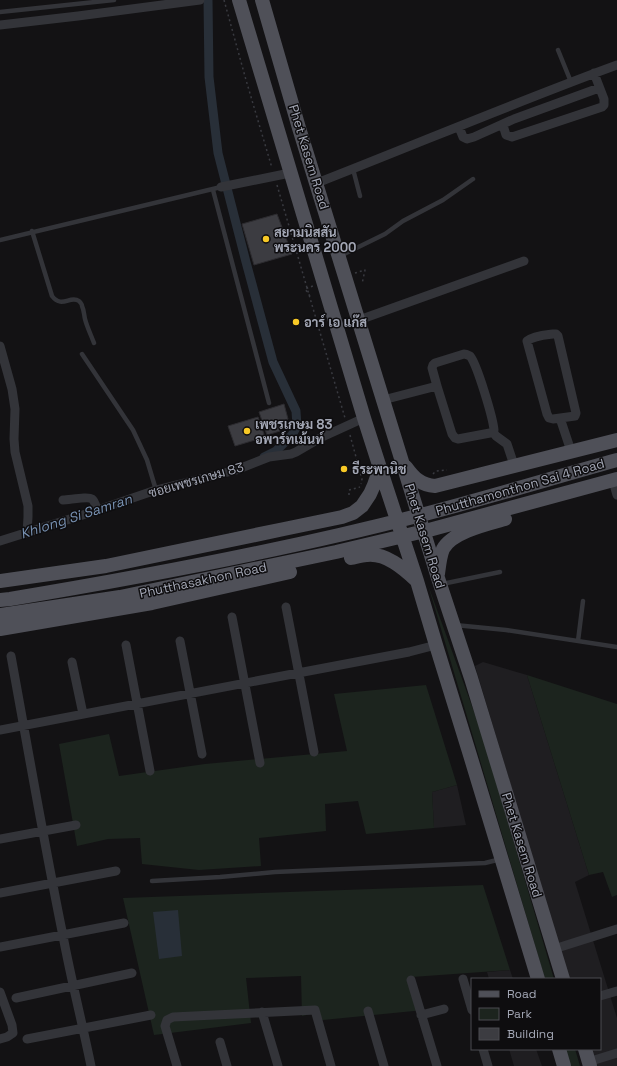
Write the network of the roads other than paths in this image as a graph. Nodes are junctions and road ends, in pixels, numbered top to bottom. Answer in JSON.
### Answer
{"nodes":[{"id":1,"x":114,"y":0,"type":"edge"},
{"id":2,"x":200,"y":0,"type":"edge"},
{"id":3,"x":239,"y":0,"type":"edge"},
{"id":4,"x":262,"y":0,"type":"edge"},
{"id":5,"x":0,"y":12,"type":"edge"},
{"id":6,"x":0,"y":25,"type":"edge"},
{"id":7,"x":558,"y":50,"type":"dead end"},
{"id":8,"x":617,"y":65,"type":"edge"},
{"id":9,"x":594,"y":73,"type":"junction"},
{"id":10,"x":571,"y":82,"type":"junction"},
{"id":11,"x":599,"y":88,"type":"junction"},
{"id":12,"x":503,"y":125,"type":"junction"},
{"id":13,"x":458,"y":127,"type":"junction"},
{"id":14,"x":353,"y":169,"type":"junction"},
{"id":15,"x":290,"y":172,"type":"junction"},
{"id":16,"x":473,"y":179,"type":"dead end"},
{"id":17,"x":317,"y":183,"type":"junction"},
{"id":18,"x":217,"y":189,"type":"junction"},
{"id":19,"x":360,"y":196,"type":"dead end"},
{"id":20,"x":32,"y":231,"type":"junction"},
{"id":21,"x":0,"y":240,"type":"edge"},
{"id":22,"x":339,"y":256,"type":"junction"},
{"id":23,"x":524,"y":261,"type":"dead end"},
{"id":24,"x":359,"y":320,"type":"junction"},
{"id":25,"x":94,"y":343,"type":"dead end"},
{"id":26,"x":0,"y":346,"type":"edge"},
{"id":27,"x":82,"y":354,"type":"dead end"},
{"id":28,"x":437,"y":386,"type":"junction"},
{"id":29,"x":383,"y":400,"type":"junction"},
{"id":30,"x":269,"y":403,"type":"dead end"},
{"id":31,"x":364,"y":418,"type":"junction"},
{"id":32,"x":560,"y":418,"type":"junction"},
{"id":33,"x":493,"y":432,"type":"junction"},
{"id":34,"x":617,"y":440,"type":"edge"},
{"id":35,"x":571,"y":451,"type":"junction"},
{"id":36,"x":402,"y":460,"type":"junction"},
{"id":37,"x":617,"y":460,"type":"edge"},
{"id":38,"x":514,"y":465,"type":"junction"},
{"id":39,"x":380,"y":468,"type":"junction"},
{"id":40,"x":482,"y":474,"type":"junction"},
{"id":41,"x":617,"y":488,"type":"edge"},
{"id":42,"x":156,"y":490,"type":"junction"},
{"id":43,"x":63,"y":500,"type":"dead end"},
{"id":44,"x":97,"y":510,"type":"junction"},
{"id":45,"x":401,"y":520,"type":"joint"},
{"id":46,"x":493,"y":523,"type":"junction"},
{"id":47,"x":284,"y":529,"type":"junction"},
{"id":48,"x":28,"y":532,"type":"junction"},
{"id":49,"x":405,"y":536,"type":"joint"},
{"id":50,"x":0,"y":541,"type":"edge"},
{"id":51,"x":291,"y":571,"type":"junction"},
{"id":52,"x":500,"y":572,"type":"dead end"},
{"id":53,"x":0,"y":581,"type":"edge"},
{"id":54,"x":417,"y":581,"type":"junction"},
{"id":55,"x":439,"y":581,"type":"junction"},
{"id":56,"x":5,"y":600,"type":"edge"},
{"id":57,"x":583,"y":601,"type":"dead end"},
{"id":58,"x":286,"y":607,"type":"dead end"},
{"id":59,"x":6,"y":615,"type":"edge"},
{"id":60,"x":232,"y":617,"type":"dead end"},
{"id":61,"x":453,"y":625,"type":"junction"},
{"id":62,"x":0,"y":629,"type":"edge"},
{"id":63,"x":180,"y":641,"type":"dead end"},
{"id":64,"x":578,"y":641,"type":"junction"},
{"id":65,"x":126,"y":645,"type":"dead end"},
{"id":66,"x":436,"y":645,"type":"junction"},
{"id":67,"x":617,"y":647,"type":"edge"},
{"id":68,"x":11,"y":656,"type":"dead end"},
{"id":69,"x":72,"y":662,"type":"dead end"},
{"id":70,"x":298,"y":673,"type":"junction"},
{"id":71,"x":244,"y":683,"type":"junction"},
{"id":72,"x":191,"y":693,"type":"junction"},
{"id":73,"x":137,"y":704,"type":"junction"},
{"id":74,"x":83,"y":714,"type":"junction"},
{"id":75,"x":24,"y":726,"type":"junction"},
{"id":76,"x":0,"y":730,"type":"edge"},
{"id":77,"x":314,"y":752,"type":"dead end"},
{"id":78,"x":202,"y":754,"type":"dead end"},
{"id":79,"x":260,"y":763,"type":"dead end"},
{"id":80,"x":150,"y":771,"type":"dead end"},
{"id":81,"x":76,"y":825,"type":"dead end"},
{"id":82,"x":42,"y":831,"type":"junction"},
{"id":83,"x":0,"y":839,"type":"edge"},
{"id":84,"x":502,"y":859,"type":"junction"},
{"id":85,"x":116,"y":871,"type":"dead end"},
{"id":86,"x":152,"y":881,"type":"dead end"},
{"id":87,"x":53,"y":882,"type":"junction"},
{"id":88,"x":0,"y":893,"type":"edge"},
{"id":89,"x":124,"y":923,"type":"dead end"},
{"id":90,"x":617,"y":929,"type":"edge"},
{"id":91,"x":62,"y":935,"type":"junction"},
{"id":92,"x":0,"y":947,"type":"edge"},
{"id":93,"x":554,"y":949,"type":"junction"},
{"id":94,"x":132,"y":973,"type":"dead end"},
{"id":95,"x":538,"y":978,"type":"edge"},
{"id":96,"x":563,"y":978,"type":"edge"},
{"id":97,"x":463,"y":979,"type":"dead end"},
{"id":98,"x":411,"y":980,"type":"dead end"},
{"id":99,"x":73,"y":986,"type":"junction"},
{"id":100,"x":617,"y":991,"type":"edge"},
{"id":101,"x":0,"y":992,"type":"edge"},
{"id":102,"x":601,"y":996,"type":"edge"},
{"id":103,"x":16,"y":998,"type":"dead end"},
{"id":104,"x":471,"y":1007,"type":"edge"},
{"id":105,"x":444,"y":1008,"type":"dead end"},
{"id":106,"x":368,"y":1011,"type":"dead end"},
{"id":107,"x":262,"y":1012,"type":"junction"},
{"id":108,"x":151,"y":1015,"type":"dead end"},
{"id":109,"x":421,"y":1015,"type":"junction"},
{"id":110,"x":84,"y":1028,"type":"junction"},
{"id":111,"x":0,"y":1039,"type":"edge"},
{"id":112,"x":27,"y":1039,"type":"dead end"},
{"id":113,"x":220,"y":1042,"type":"dead end"},
{"id":114,"x":483,"y":1050,"type":"edge"},
{"id":115,"x":559,"y":1050,"type":"edge"},
{"id":116,"x":617,"y":1053,"type":"edge"},
{"id":117,"x":588,"y":1059,"type":"edge"},
{"id":118,"x":91,"y":1066,"type":"edge"},
{"id":119,"x":177,"y":1066,"type":"edge"},
{"id":120,"x":227,"y":1066,"type":"edge"},
{"id":121,"x":278,"y":1066,"type":"edge"},
{"id":122,"x":331,"y":1066,"type":"edge"},
{"id":123,"x":384,"y":1066,"type":"edge"},
{"id":124,"x":437,"y":1066,"type":"edge"},
{"id":125,"x":488,"y":1066,"type":"edge"},
{"id":126,"x":564,"y":1066,"type":"edge"}],
"edges":[{"from":1,"to":5,"type":"lane"},
{"from":2,"to":6,"type":"street"},
{"from":3,"to":15,"type":"main road","name":"Phet Kasem Road"},
{"from":4,"to":17,"type":"main road","name":"Phet Kasem Road"},
{"from":7,"to":10,"type":"lane"},
{"from":8,"to":9,"type":"street"},
{"from":9,"to":10,"type":"street"},
{"from":9,"to":11,"type":"street"},
{"from":10,"to":13,"type":"street"},
{"from":11,"to":12,"type":"street"},
{"from":11,"to":12,"type":"street"},
{"from":12,"to":13,"type":"street"},
{"from":13,"to":14,"type":"street"},
{"from":14,"to":17,"type":"street"},
{"from":14,"to":19,"type":"lane"},
{"from":15,"to":18,"type":"street"},
{"from":15,"to":31,"type":"main road","name":"Phet Kasem Road"},
{"from":16,"to":22,"type":"lane"},
{"from":17,"to":22,"type":"main road","name":"Phet Kasem Road"},
{"from":18,"to":20,"type":"lane"},
{"from":18,"to":30,"type":"lane"},
{"from":20,"to":21,"type":"lane"},
{"from":20,"to":25,"type":"lane"},
{"from":22,"to":24,"type":"main road","name":"Phet Kasem Road"},
{"from":23,"to":24,"type":"street"},
{"from":24,"to":29,"type":"main road","name":"Phet Kasem Road"},
{"from":26,"to":48,"type":"street"},
{"from":27,"to":42,"type":"lane"},
{"from":28,"to":29,"type":"street"},
{"from":28,"to":33,"type":"street"},
{"from":28,"to":33,"type":"street"},
{"from":29,"to":36,"type":"main road","name":"Phet Kasem Road"},
{"from":31,"to":39,"type":"main road","name":"Phet Kasem Road"},
{"from":31,"to":42,"type":"street","name":"ซอยเพชรเกษม 83"},
{"from":32,"to":32,"type":"street"},
{"from":32,"to":35,"type":"street"},
{"from":33,"to":38,"type":"street"},
{"from":34,"to":35,"type":"main road","name":"Phutthamonthon Sai 4 Road"},
{"from":35,"to":38,"type":"main road","name":"Phutthamonthon Sai 4 Road"},
{"from":36,"to":40,"type":"main road","name":"Phutthamonthon Sai 4 Road"},
{"from":36,"to":55,"type":"main road","name":"Phet Kasem Road"},
{"from":37,"to":45,"type":"main road","name":"Phutthamonthon Sai 4 Road"},
{"from":38,"to":40,"type":"main road","name":"Phutthamonthon Sai 4 Road"},
{"from":39,"to":47,"type":"main road"},
{"from":39,"to":54,"type":"main road","name":"Phet Kasem Road"},
{"from":40,"to":46,"type":"main road"},
{"from":41,"to":46,"type":"main road","name":"Phutthamonthon Sai 4 Road"},
{"from":41,"to":49,"type":"main road","name":"Phutthamonthon Sai 4 Road"},
{"from":42,"to":44,"type":"street","name":"ซอยเพชรเกษม 83"},
{"from":43,"to":44,"type":"street"},
{"from":44,"to":48,"type":"street","name":"ซอยเพชรเกษม 83"},
{"from":45,"to":56,"type":"main road","name":"Phutthasakhon Road"},
{"from":46,"to":55,"type":"main road","name":"Phutthamonthon Sai 4 Road"},
{"from":47,"to":51,"type":"main road"},
{"from":47,"to":53,"type":"main road"},
{"from":48,"to":50,"type":"street","name":"ซอยเพชรเกษม 83"},
{"from":49,"to":59,"type":"main road","name":"Phutthasakhon Road"},
{"from":51,"to":54,"type":"main road"},
{"from":51,"to":62,"type":"main road"},
{"from":52,"to":55,"type":"lane"},
{"from":54,"to":66,"type":"main road","name":"Phet Kasem Road"},
{"from":55,"to":61,"type":"main road","name":"Phet Kasem Road"},
{"from":57,"to":64,"type":"lane"},
{"from":58,"to":70,"type":"street"},
{"from":60,"to":71,"type":"street"},
{"from":61,"to":64,"type":"lane"},
{"from":61,"to":93,"type":"main road","name":"Phet Kasem Road"},
{"from":63,"to":72,"type":"street"},
{"from":64,"to":67,"type":"lane"},
{"from":65,"to":73,"type":"street"},
{"from":66,"to":70,"type":"street"},
{"from":66,"to":84,"type":"main road","name":"Phet Kasem Road"},
{"from":68,"to":75,"type":"street"},
{"from":69,"to":74,"type":"street"},
{"from":70,"to":71,"type":"street"},
{"from":70,"to":77,"type":"street"},
{"from":71,"to":72,"type":"street"},
{"from":71,"to":79,"type":"street"},
{"from":72,"to":73,"type":"street"},
{"from":72,"to":78,"type":"street"},
{"from":73,"to":74,"type":"street"},
{"from":73,"to":80,"type":"street"},
{"from":74,"to":75,"type":"street"},
{"from":75,"to":76,"type":"street"},
{"from":75,"to":82,"type":"street"},
{"from":81,"to":82,"type":"street"},
{"from":82,"to":83,"type":"street"},
{"from":82,"to":87,"type":"street"},
{"from":84,"to":86,"type":"lane"},
{"from":84,"to":95,"type":"main road","name":"Phet Kasem Road"},
{"from":85,"to":87,"type":"street"},
{"from":87,"to":88,"type":"street"},
{"from":87,"to":91,"type":"street"},
{"from":89,"to":91,"type":"street"},
{"from":90,"to":93,"type":"street"},
{"from":91,"to":92,"type":"street"},
{"from":91,"to":99,"type":"street"},
{"from":93,"to":96,"type":"main road","name":"Phet Kasem Road"},
{"from":94,"to":99,"type":"street"},
{"from":97,"to":104,"type":"street"},
{"from":98,"to":109,"type":"street"},
{"from":99,"to":103,"type":"street"},
{"from":99,"to":110,"type":"street"},
{"from":100,"to":102,"type":"street"},
{"from":101,"to":111,"type":"street"},
{"from":105,"to":109,"type":"street"},
{"from":106,"to":123,"type":"street"},
{"from":107,"to":119,"type":"street"},
{"from":107,"to":121,"type":"street"},
{"from":107,"to":122,"type":"street"},
{"from":108,"to":110,"type":"street"},
{"from":109,"to":124,"type":"street"},
{"from":110,"to":112,"type":"street"},
{"from":110,"to":118,"type":"street"},
{"from":113,"to":120,"type":"street"},
{"from":114,"to":125,"type":"street"},
{"from":115,"to":126,"type":"main road"},
{"from":116,"to":117,"type":"street"}]}
